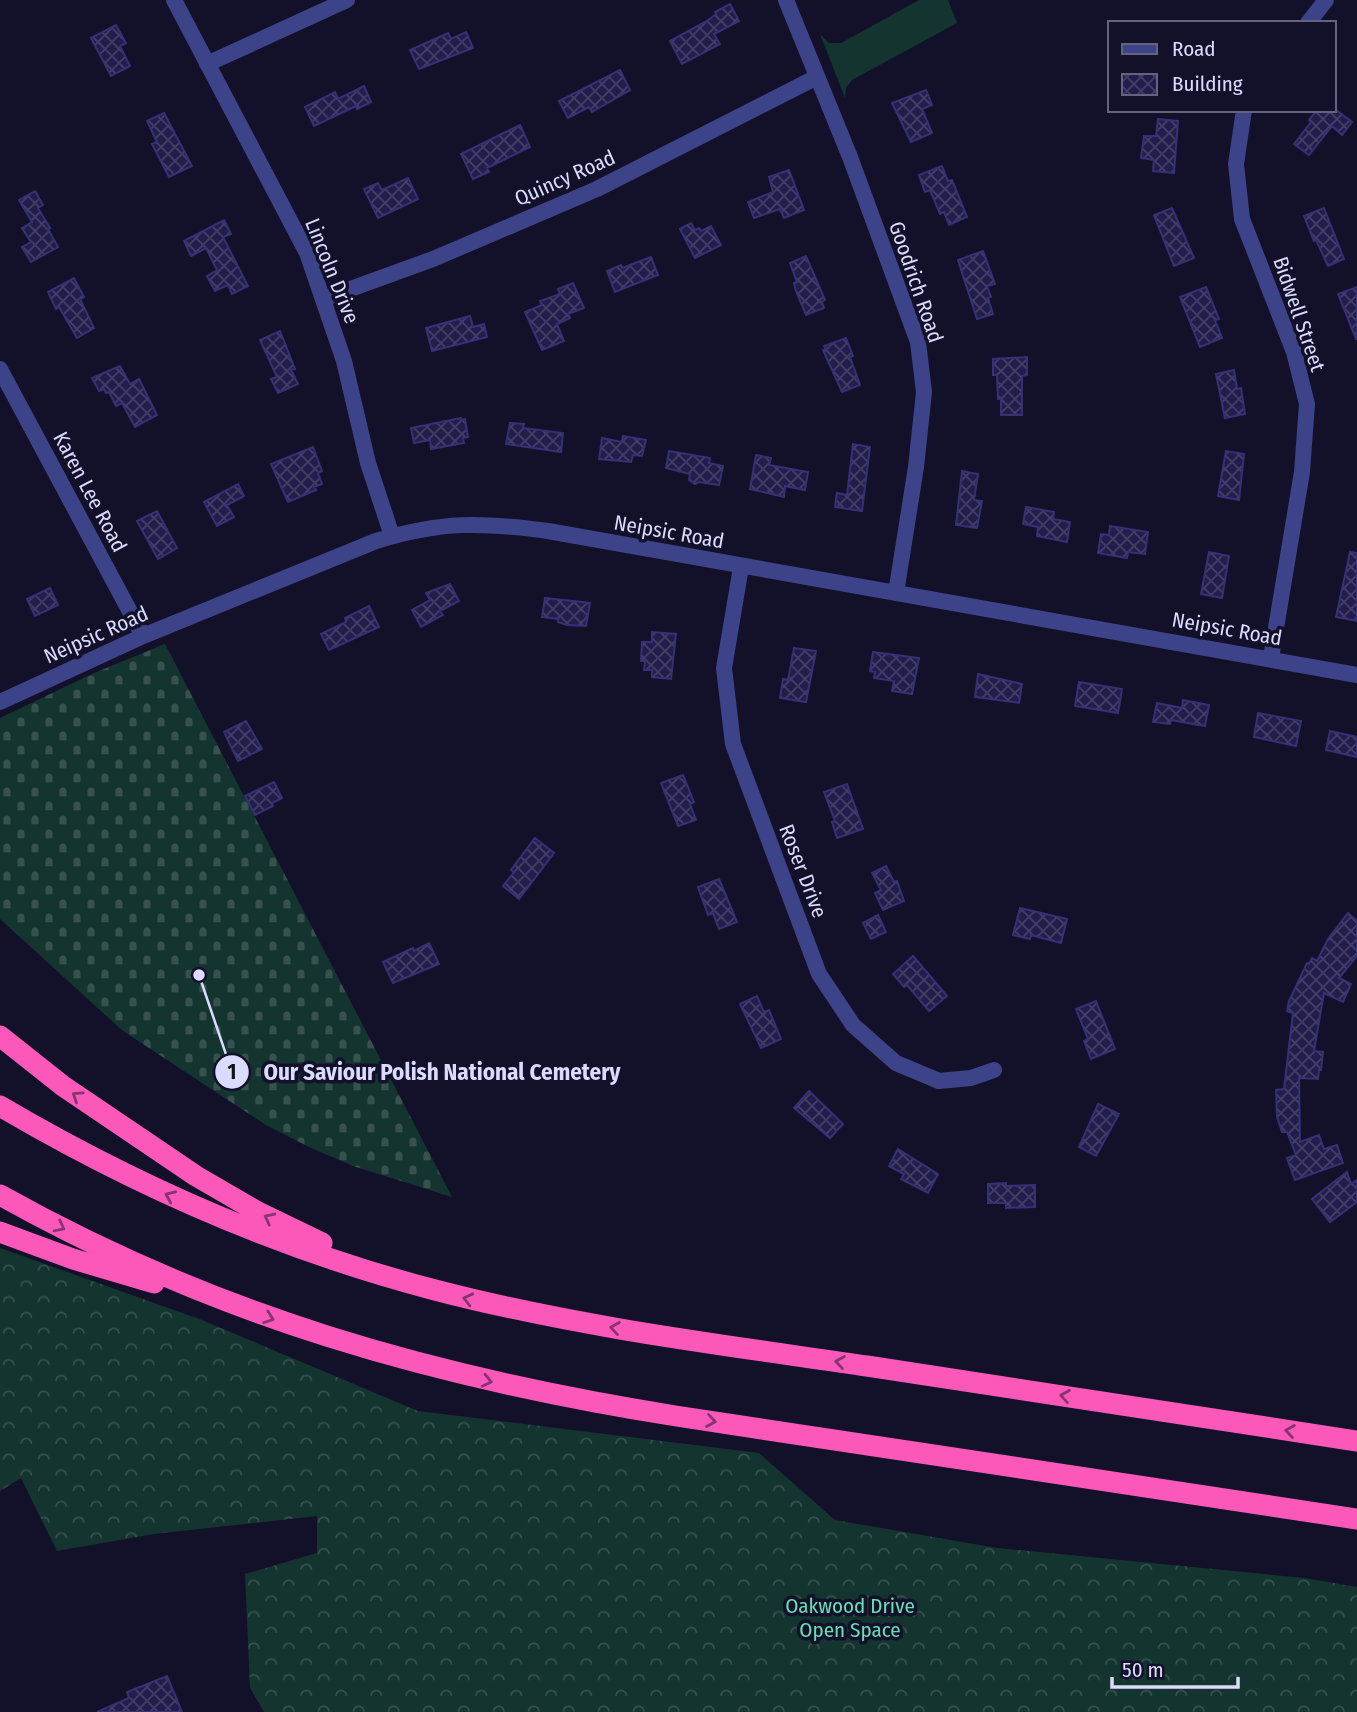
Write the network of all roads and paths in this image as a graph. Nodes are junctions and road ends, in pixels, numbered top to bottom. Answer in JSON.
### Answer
{"nodes":[{"id":1,"x":174,"y":0,"type":"edge"},
{"id":2,"x":347,"y":0,"type":"edge"},
{"id":3,"x":786,"y":0,"type":"edge"},
{"id":4,"x":1326,"y":0,"type":"edge"},
{"id":5,"x":1310,"y":21,"type":"edge"},
{"id":6,"x":207,"y":64,"type":"junction"},
{"id":7,"x":817,"y":77,"type":"junction"},
{"id":8,"x":1244,"y":112,"type":"edge"},
{"id":9,"x":323,"y":299,"type":"junction"},
{"id":10,"x":0,"y":369,"type":"edge"},
{"id":11,"x":392,"y":536,"type":"junction"},
{"id":12,"x":741,"y":567,"type":"junction"},
{"id":13,"x":896,"y":593,"type":"junction"},
{"id":14,"x":143,"y":636,"type":"junction"},
{"id":15,"x":1271,"y":658,"type":"junction"},
{"id":16,"x":1357,"y":675,"type":"edge"},
{"id":17,"x":0,"y":702,"type":"edge"},
{"id":18,"x":0,"y":1036,"type":"edge"},
{"id":19,"x":994,"y":1070,"type":"dead end"},
{"id":20,"x":0,"y":1106,"type":"edge"},
{"id":21,"x":0,"y":1195,"type":"edge"},
{"id":22,"x":0,"y":1232,"type":"edge"},
{"id":23,"x":348,"y":1265,"type":"junction"},
{"id":24,"x":222,"y":1300,"type":"junction"},
{"id":25,"x":1357,"y":1441,"type":"edge"},
{"id":26,"x":1357,"y":1519,"type":"edge"}],
"edges":[{"from":1,"to":6,"type":"street","name":"Lincoln Drive"},
{"from":2,"to":6,"type":"street"},
{"from":3,"to":7,"type":"street","name":"Goodrich Road"},
{"from":4,"to":5,"type":"street"},
{"from":6,"to":9,"type":"street","name":"Lincoln Drive"},
{"from":7,"to":9,"type":"street","name":"Quincy Road"},
{"from":7,"to":13,"type":"street","name":"Goodrich Road"},
{"from":8,"to":15,"type":"street","name":"Bidwell Street"},
{"from":9,"to":11,"type":"street","name":"Lincoln Drive"},
{"from":10,"to":14,"type":"street","name":"Karen Lee Road"},
{"from":11,"to":12,"type":"street","name":"Neipsic Road"},
{"from":11,"to":14,"type":"street","name":"Neipsic Road"},
{"from":12,"to":13,"type":"street","name":"Neipsic Road"},
{"from":12,"to":19,"type":"street","name":"Roser Drive"},
{"from":13,"to":15,"type":"street","name":"Neipsic Road"},
{"from":14,"to":17,"type":"street","name":"Neipsic Road"},
{"from":15,"to":16,"type":"street","name":"Neipsic Road"},
{"from":23,"to":18,"type":"highway","one_way":true},
{"from":23,"to":20,"type":"highway","one_way":true},
{"from":21,"to":24,"type":"highway","one_way":true},
{"from":22,"to":24,"type":"highway"},
{"from":25,"to":23,"type":"highway","one_way":true},
{"from":24,"to":26,"type":"highway","one_way":true}]}
